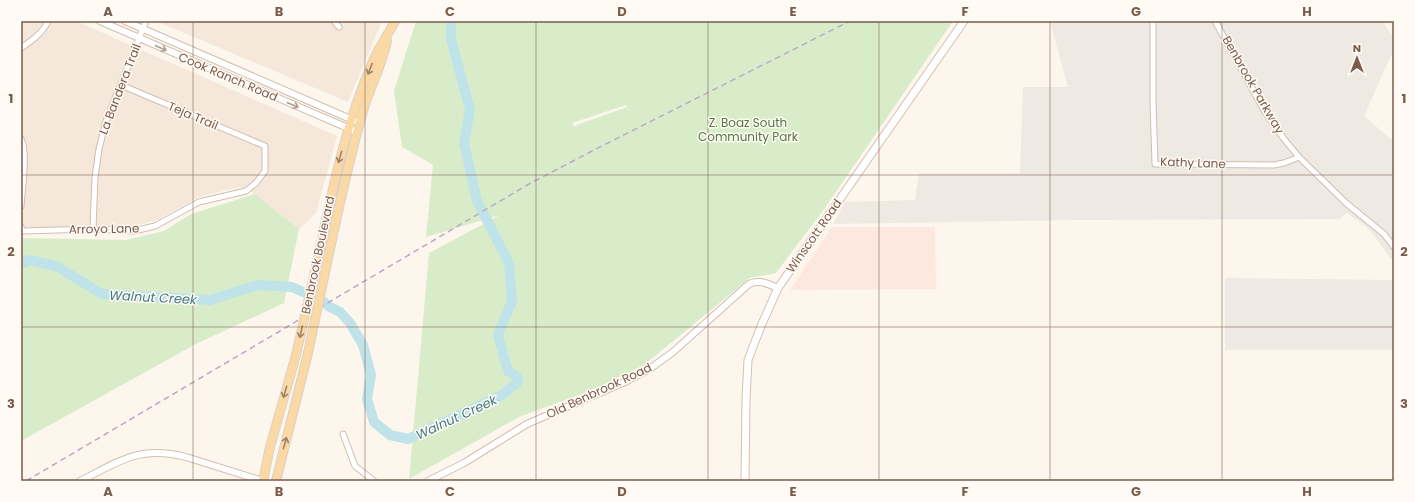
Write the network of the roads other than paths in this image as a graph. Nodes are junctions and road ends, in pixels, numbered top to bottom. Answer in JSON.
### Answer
{"nodes":[{"id":1,"x":48,"y":21,"type":"edge"},
{"id":2,"x":100,"y":21,"type":"edge"},
{"id":3,"x":124,"y":21,"type":"edge"},
{"id":4,"x":146,"y":21,"type":"edge"},
{"id":5,"x":334,"y":21,"type":"edge"},
{"id":6,"x":394,"y":21,"type":"edge"},
{"id":7,"x":964,"y":21,"type":"edge"},
{"id":8,"x":1153,"y":21,"type":"edge"},
{"id":9,"x":1216,"y":21,"type":"edge"},
{"id":10,"x":339,"y":27,"type":"dead end"},
{"id":11,"x":143,"y":29,"type":"junction"},
{"id":12,"x":388,"y":35,"type":"junction"},
{"id":13,"x":139,"y":39,"type":"junction"},
{"id":14,"x":21,"y":48,"type":"edge"},
{"id":15,"x":120,"y":85,"type":"junction"},
{"id":16,"x":351,"y":120,"type":"junction"},
{"id":17,"x":360,"y":123,"type":"junction"},
{"id":18,"x":348,"y":129,"type":"junction"},
{"id":19,"x":357,"y":132,"type":"junction"},
{"id":20,"x":21,"y":139,"type":"edge"},
{"id":21,"x":265,"y":146,"type":"joint"},
{"id":22,"x":1299,"y":157,"type":"junction"},
{"id":23,"x":22,"y":187,"type":"edge"},
{"id":24,"x":21,"y":206,"type":"edge"},
{"id":25,"x":22,"y":229,"type":"edge"},
{"id":26,"x":93,"y":229,"type":"junction"},
{"id":27,"x":1394,"y":247,"type":"edge"},
{"id":28,"x":778,"y":288,"type":"junction"},
{"id":29,"x":343,"y":434,"type":"dead end"},
{"id":30,"x":80,"y":481,"type":"edge"},
{"id":31,"x":263,"y":481,"type":"edge"},
{"id":32,"x":276,"y":481,"type":"edge"},
{"id":33,"x":374,"y":481,"type":"edge"},
{"id":34,"x":428,"y":481,"type":"edge"},
{"id":35,"x":745,"y":481,"type":"edge"}],
"edges":[{"from":1,"to":14,"type":"street"},
{"from":2,"to":13,"type":"street","name":"Cook Ranch Road"},
{"from":3,"to":11,"type":"street","name":"Cook Ranch Road"},
{"from":4,"to":11,"type":"street","name":"La Bandera Trail"},
{"from":5,"to":10,"type":"street"},
{"from":6,"to":12,"type":"main road","name":"Benbrook Boulevard"},
{"from":7,"to":28,"type":"main road","name":"Winscott Road"},
{"from":8,"to":22,"type":"street","name":"Kathy Lane"},
{"from":9,"to":22,"type":"street","name":"Benbrook Parkway"},
{"from":11,"to":13,"type":"street","name":"La Bandera Trail"},
{"from":11,"to":16,"type":"street","name":"Cook Ranch Road"},
{"from":12,"to":16,"type":"main road","name":"Benbrook Boulevard","one_way":true},
{"from":12,"to":17,"type":"main road","name":"Benbrook Boulevard"},
{"from":13,"to":15,"type":"street","name":"La Bandera Trail"},
{"from":13,"to":18,"type":"street","name":"Cook Ranch Road","one_way":true},
{"from":15,"to":21,"type":"street","name":"Teja Trail"},
{"from":15,"to":26,"type":"street","name":"La Bandera Trail"},
{"from":16,"to":17,"type":"street","name":"Cook Ranch Road"},
{"from":16,"to":18,"type":"main road","name":"Benbrook Boulevard"},
{"from":17,"to":19,"type":"main road","name":"Benbrook Boulevard"},
{"from":18,"to":19,"type":"street","name":"Cook Ranch Road"},
{"from":18,"to":31,"type":"main road","name":"Benbrook Boulevard","one_way":true,"bridge":true},
{"from":32,"to":19,"type":"main road","name":"Benbrook Boulevard","one_way":true,"bridge":true},
{"from":20,"to":23,"type":"street"},
{"from":21,"to":26,"type":"street","name":"Arroyo Lane"},
{"from":22,"to":27,"type":"street","name":"Benbrook Parkway"},
{"from":23,"to":24,"type":"street"},
{"from":25,"to":26,"type":"street","name":"Arroyo Lane"},
{"from":28,"to":34,"type":"street","name":"Old Benbrook Road"},
{"from":28,"to":35,"type":"main road","name":"Winscott Road"},
{"from":29,"to":33,"type":"street"},
{"from":30,"to":31,"type":"street"}]}
